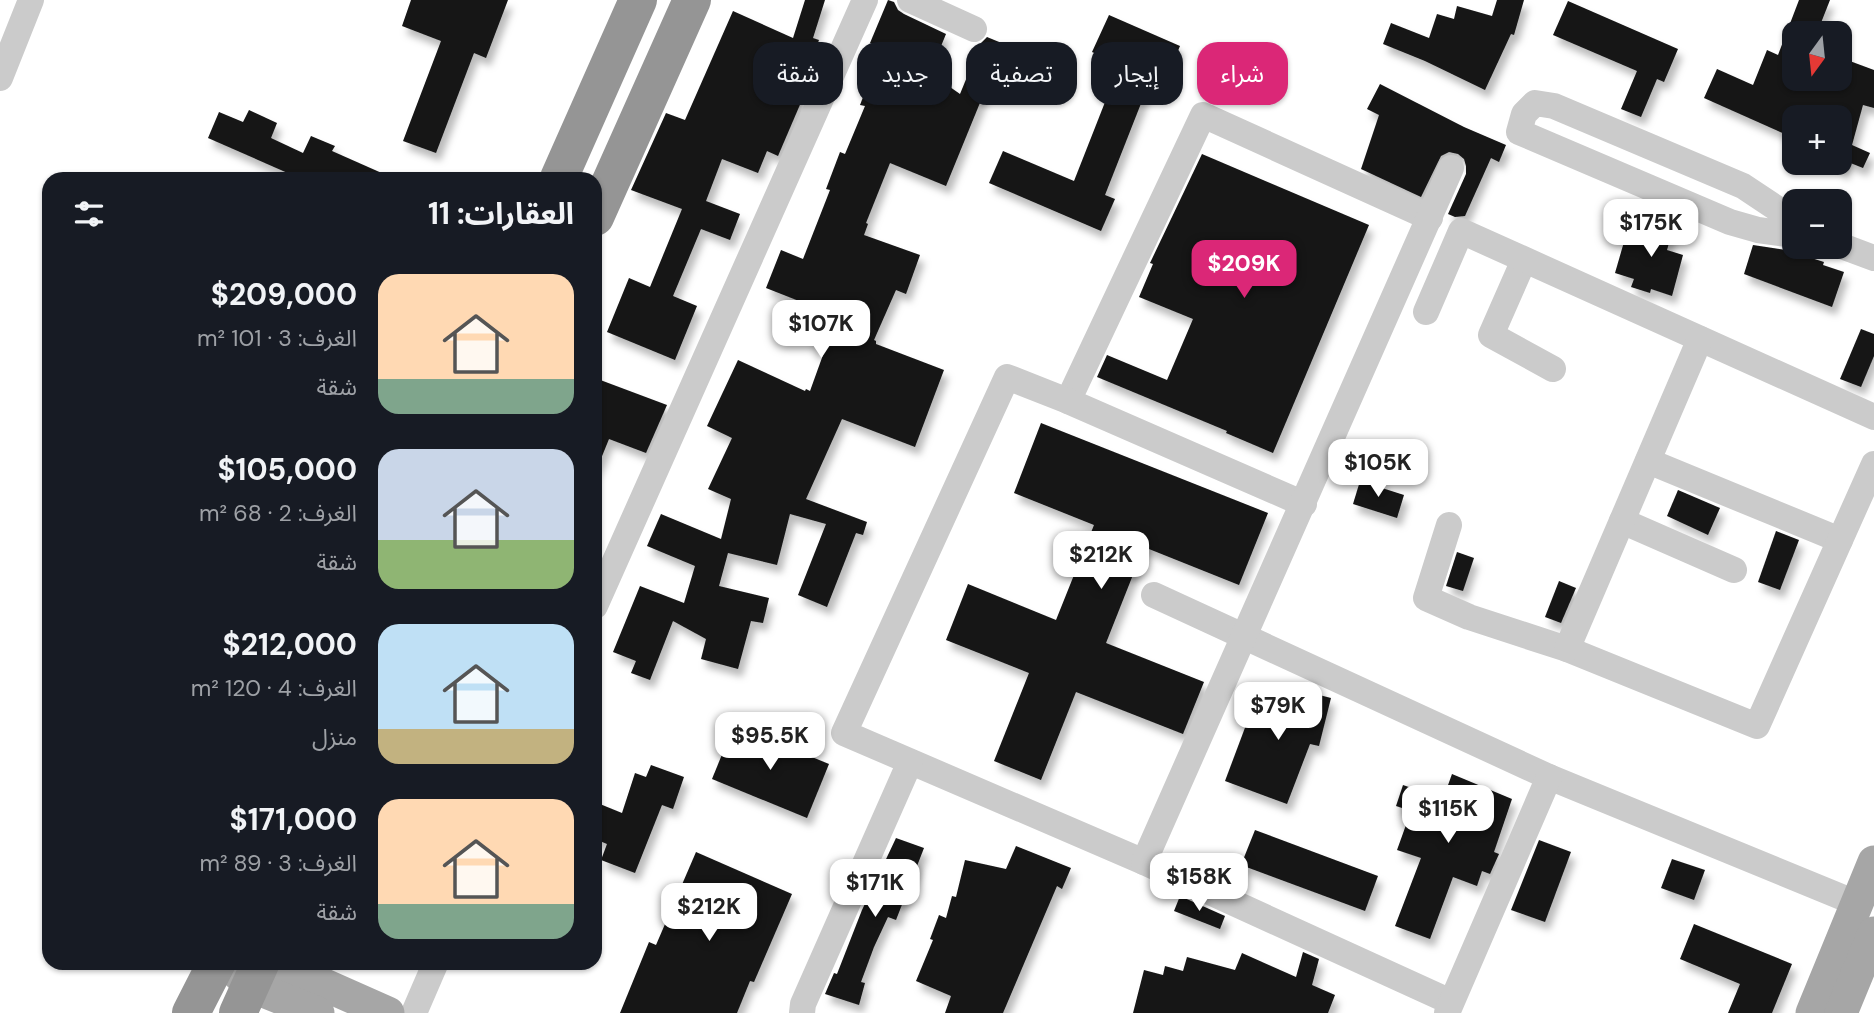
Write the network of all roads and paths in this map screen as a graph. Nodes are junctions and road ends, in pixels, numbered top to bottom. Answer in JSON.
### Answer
{"nodes":[{"id":1,"x":31,"y":0,"type":"edge"},
{"id":2,"x":638,"y":0,"type":"edge"},
{"id":3,"x":692,"y":0,"type":"edge"},
{"id":4,"x":865,"y":0,"type":"edge"},
{"id":5,"x":910,"y":0,"type":"edge"},
{"id":6,"x":974,"y":29,"type":"dead end"},
{"id":7,"x":0,"y":78,"type":"edge"},
{"id":8,"x":1451,"y":169,"type":"dead end"},
{"id":9,"x":562,"y":172,"type":"edge"},
{"id":10,"x":602,"y":202,"type":"edge"},
{"id":11,"x":1782,"y":212,"type":"edge"},
{"id":12,"x":1430,"y":218,"type":"junction"},
{"id":13,"x":1782,"y":233,"type":"edge"},
{"id":14,"x":1852,"y":250,"type":"edge"},
{"id":15,"x":1874,"y":258,"type":"edge"},
{"id":16,"x":1524,"y":260,"type":"junction"},
{"id":17,"x":1426,"y":312,"type":"dead end"},
{"id":18,"x":1700,"y":339,"type":"junction"},
{"id":19,"x":1553,"y":369,"type":"dead end"},
{"id":20,"x":1068,"y":401,"type":"junction"},
{"id":21,"x":1874,"y":418,"type":"edge"},
{"id":22,"x":1647,"y":461,"type":"junction"},
{"id":23,"x":1874,"y":464,"type":"edge"},
{"id":24,"x":1304,"y":504,"type":"junction"},
{"id":25,"x":1622,"y":521,"type":"junction"},
{"id":26,"x":1449,"y":524,"type":"dead end"},
{"id":27,"x":1840,"y":540,"type":"junction"},
{"id":28,"x":1734,"y":570,"type":"dead end"},
{"id":29,"x":602,"y":590,"type":"edge"},
{"id":30,"x":1154,"y":595,"type":"dead end"},
{"id":31,"x":1245,"y":639,"type":"junction"},
{"id":32,"x":1567,"y":649,"type":"junction"},
{"id":33,"x":911,"y":762,"type":"junction"},
{"id":34,"x":1549,"y":777,"type":"junction"},
{"id":35,"x":1144,"y":862,"type":"junction"},
{"id":36,"x":1874,"y":862,"type":"edge"},
{"id":37,"x":1865,"y":906,"type":"edge"},
{"id":38,"x":1874,"y":933,"type":"edge"},
{"id":39,"x":213,"y":970,"type":"edge"},
{"id":40,"x":433,"y":970,"type":"edge"},
{"id":41,"x":250,"y":977,"type":"edge"},
{"id":42,"x":1449,"y":1008,"type":"edge"},
{"id":43,"x":191,"y":1013,"type":"edge"},
{"id":44,"x":318,"y":1013,"type":"edge"},
{"id":45,"x":388,"y":1013,"type":"edge"},
{"id":46,"x":414,"y":1013,"type":"edge"},
{"id":47,"x":802,"y":1013,"type":"edge"},
{"id":48,"x":1812,"y":1013,"type":"edge"},
{"id":49,"x":1841,"y":1013,"type":"edge"}],
"edges":[{"from":1,"to":7,"type":"street"},
{"from":2,"to":9,"type":"highway"},
{"from":3,"to":10,"type":"highway"},
{"from":4,"to":29,"type":"street"},
{"from":5,"to":6,"type":"street"},
{"from":8,"to":12,"type":"street"},
{"from":11,"to":13,"type":"street"},
{"from":12,"to":20,"type":"street"},
{"from":12,"to":24,"type":"street"},
{"from":14,"to":15,"type":"street"},
{"from":16,"to":17,"type":"street"},
{"from":16,"to":18,"type":"street"},
{"from":16,"to":19,"type":"street"},
{"from":18,"to":21,"type":"street"},
{"from":18,"to":22,"type":"street"},
{"from":20,"to":24,"type":"street"},
{"from":20,"to":33,"type":"street"},
{"from":22,"to":25,"type":"street"},
{"from":22,"to":27,"type":"street"},
{"from":23,"to":27,"type":"street"},
{"from":24,"to":31,"type":"street"},
{"from":25,"to":28,"type":"street"},
{"from":25,"to":32,"type":"street"},
{"from":26,"to":32,"type":"street"},
{"from":27,"to":32,"type":"street"},
{"from":30,"to":31,"type":"street"},
{"from":31,"to":34,"type":"street"},
{"from":31,"to":35,"type":"street"},
{"from":33,"to":35,"type":"street"},
{"from":33,"to":47,"type":"street"},
{"from":34,"to":37,"type":"street"},
{"from":34,"to":42,"type":"street"},
{"from":35,"to":42,"type":"street"},
{"from":36,"to":37,"type":"main road"},
{"from":37,"to":48,"type":"main road"},
{"from":38,"to":49,"type":"main road"},
{"from":39,"to":43,"type":"highway"},
{"from":40,"to":46,"type":"street"},
{"from":41,"to":44,"type":"main road"},
{"from":41,"to":45,"type":"main road"}]}
